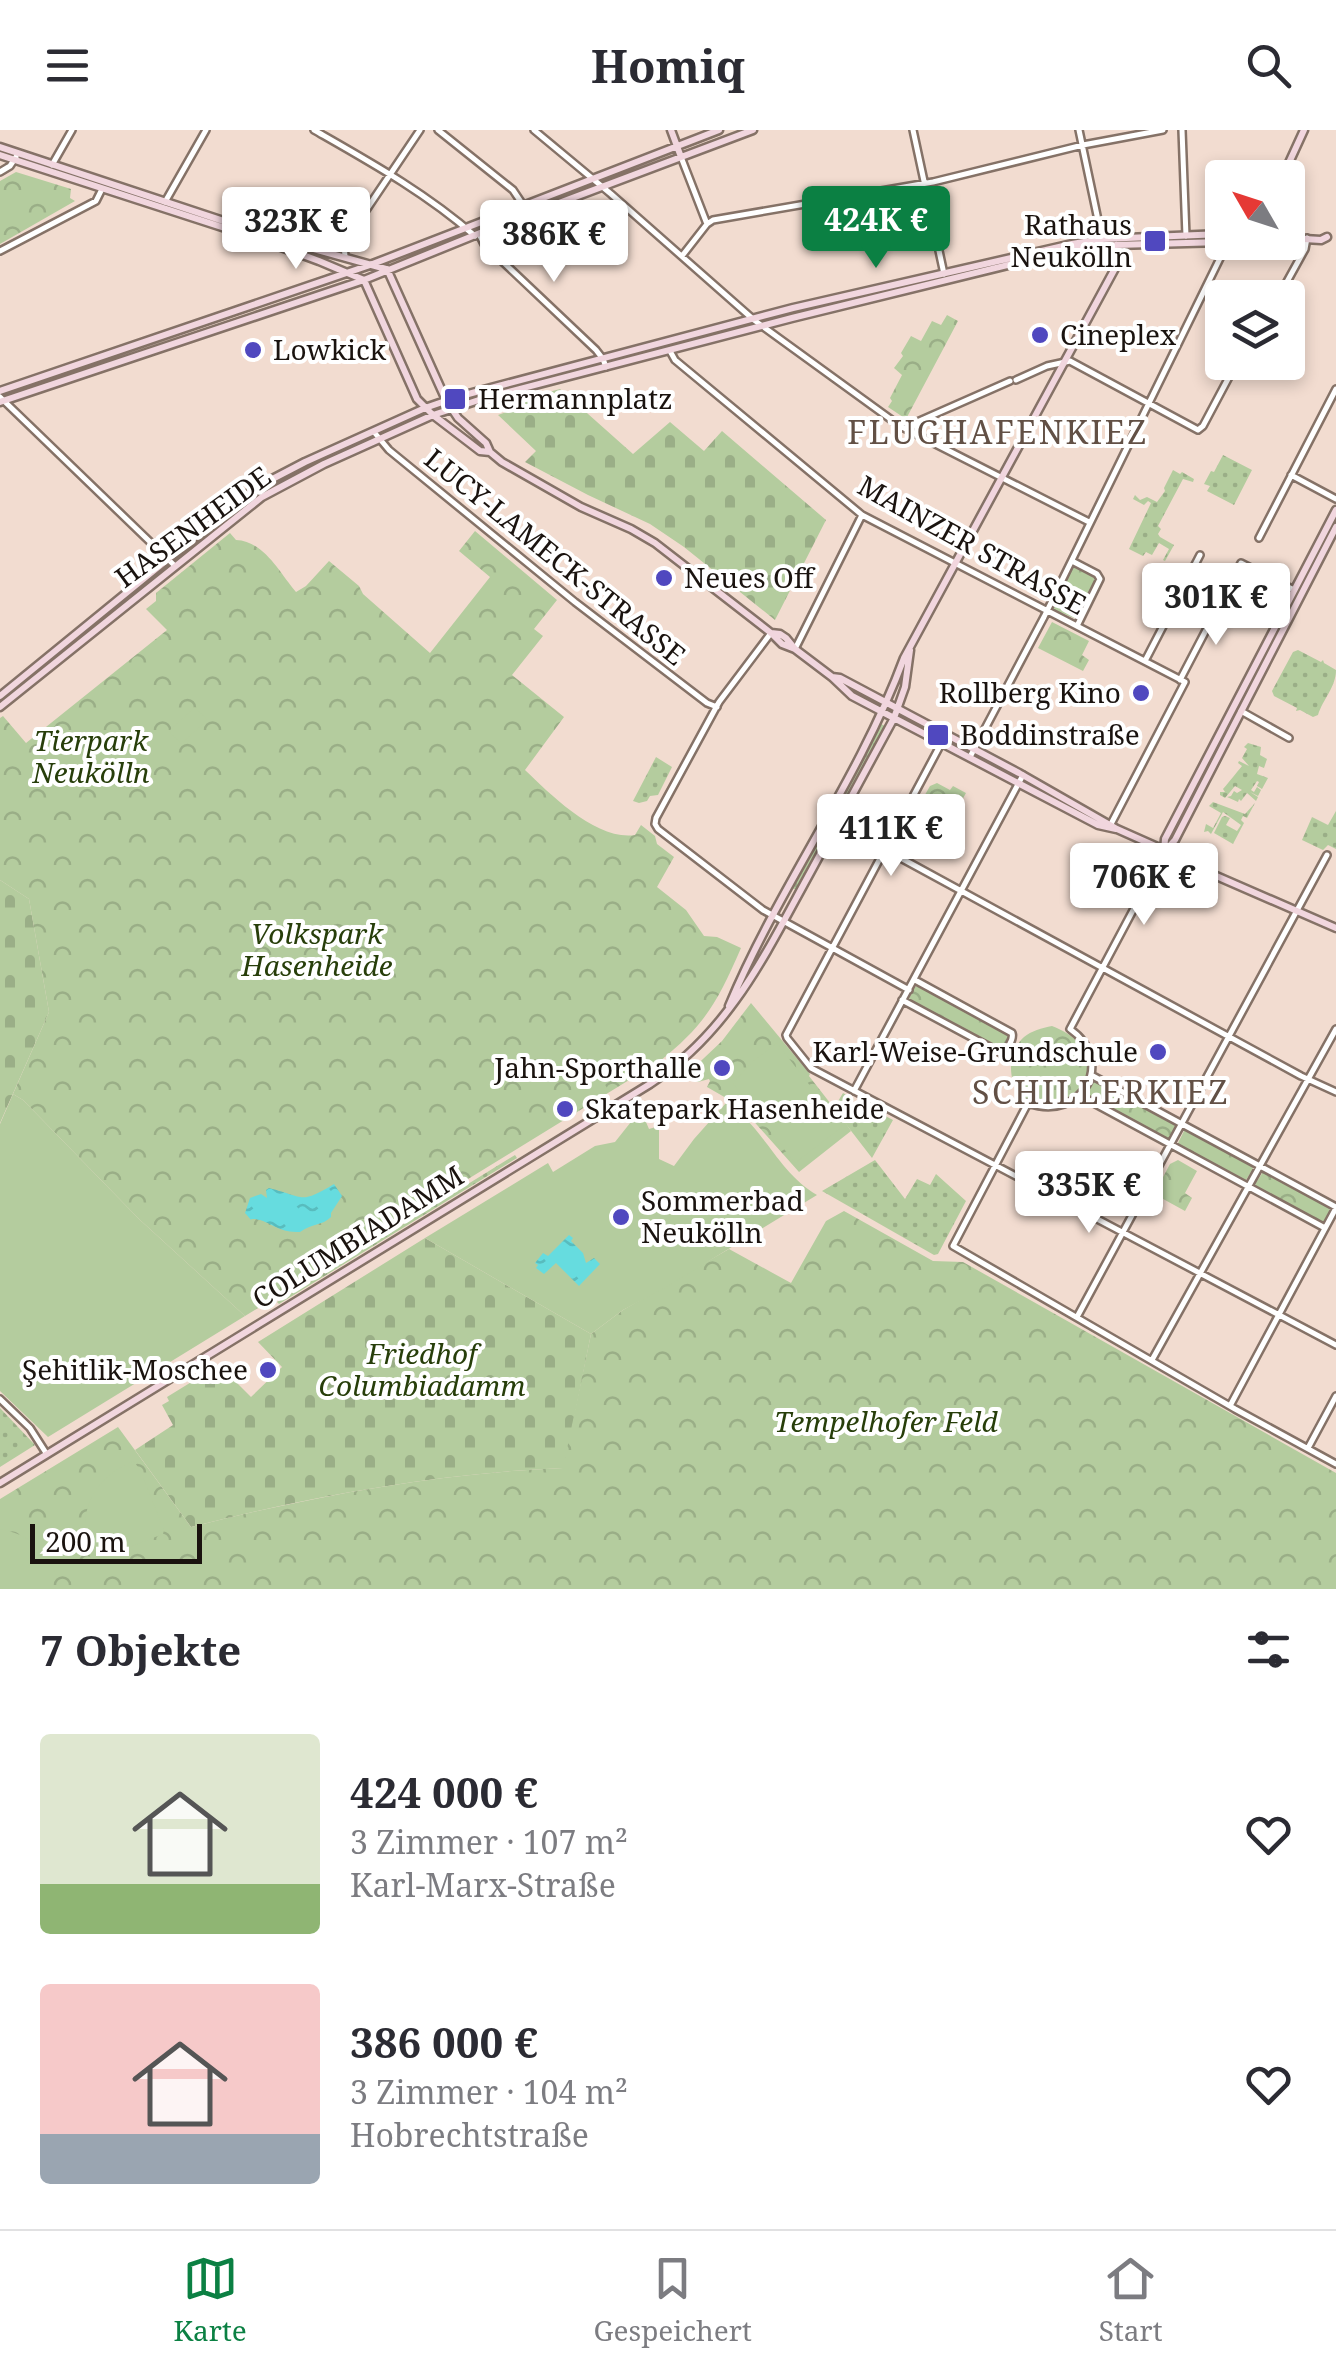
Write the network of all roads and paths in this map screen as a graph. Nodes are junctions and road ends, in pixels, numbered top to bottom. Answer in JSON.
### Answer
{"nodes":[{"id":1,"x":72,"y":130,"type":"edge"},
{"id":2,"x":206,"y":130,"type":"edge"},
{"id":3,"x":314,"y":130,"type":"edge"},
{"id":4,"x":420,"y":130,"type":"edge"},
{"id":5,"x":438,"y":130,"type":"edge"},
{"id":6,"x":534,"y":130,"type":"edge"},
{"id":7,"x":671,"y":130,"type":"edge"},
{"id":8,"x":719,"y":130,"type":"edge"},
{"id":9,"x":753,"y":130,"type":"edge"},
{"id":10,"x":913,"y":130,"type":"edge"},
{"id":11,"x":1079,"y":130,"type":"edge"},
{"id":12,"x":1162,"y":130,"type":"edge"},
{"id":13,"x":1182,"y":130,"type":"edge"},
{"id":14,"x":1304,"y":130,"type":"edge"},
{"id":15,"x":698,"y":137,"type":"junction"},
{"id":16,"x":1082,"y":145,"type":"junction"},
{"id":17,"x":677,"y":146,"type":"junction"},
{"id":18,"x":703,"y":149,"type":"junction"},
{"id":19,"x":0,"y":151,"type":"edge"},
{"id":20,"x":681,"y":156,"type":"junction"},
{"id":21,"x":16,"y":157,"type":"junction"},
{"id":22,"x":1290,"y":160,"type":"edge"},
{"id":23,"x":52,"y":165,"type":"junction"},
{"id":24,"x":0,"y":172,"type":"edge"},
{"id":25,"x":390,"y":174,"type":"junction"},
{"id":26,"x":592,"y":178,"type":"junction"},
{"id":27,"x":925,"y":184,"type":"junction"},
{"id":28,"x":103,"y":185,"type":"junction"},
{"id":29,"x":602,"y":186,"type":"junction"},
{"id":30,"x":165,"y":202,"type":"junction"},
{"id":31,"x":523,"y":205,"type":"junction"},
{"id":32,"x":707,"y":224,"type":"junction"},
{"id":33,"x":466,"y":228,"type":"junction"},
{"id":34,"x":477,"y":234,"type":"junction"},
{"id":35,"x":1186,"y":236,"type":"junction"},
{"id":36,"x":1331,"y":236,"type":"edge"},
{"id":37,"x":1126,"y":238,"type":"junction"},
{"id":38,"x":1205,"y":238,"type":"edge"},
{"id":39,"x":1307,"y":238,"type":"joint"},
{"id":40,"x":1102,"y":239,"type":"junction"},
{"id":41,"x":1205,"y":241,"type":"edge"},
{"id":42,"x":1116,"y":245,"type":"junction"},
{"id":43,"x":0,"y":252,"type":"edge"},
{"id":44,"x":321,"y":256,"type":"junction"},
{"id":45,"x":682,"y":256,"type":"junction"},
{"id":46,"x":346,"y":260,"type":"junction"},
{"id":47,"x":1215,"y":260,"type":"edge"},
{"id":48,"x":370,"y":264,"type":"junction"},
{"id":49,"x":387,"y":270,"type":"junction"},
{"id":50,"x":348,"y":272,"type":"junction"},
{"id":51,"x":945,"y":276,"type":"junction"},
{"id":52,"x":364,"y":280,"type":"junction"},
{"id":53,"x":1288,"y":280,"type":"edge"},
{"id":54,"x":320,"y":282,"type":"junction"},
{"id":55,"x":323,"y":294,"type":"junction"},
{"id":56,"x":754,"y":320,"type":"junction"},
{"id":57,"x":764,"y":327,"type":"junction"},
{"id":58,"x":138,"y":343,"type":"junction"},
{"id":59,"x":669,"y":347,"type":"junction"},
{"id":60,"x":142,"y":354,"type":"junction"},
{"id":61,"x":1065,"y":361,"type":"junction"},
{"id":62,"x":605,"y":363,"type":"junction"},
{"id":63,"x":1227,"y":380,"type":"edge"},
{"id":64,"x":21,"y":382,"type":"junction"},
{"id":65,"x":1336,"y":389,"type":"edge"},
{"id":66,"x":25,"y":393,"type":"junction"},
{"id":67,"x":1,"y":398,"type":"edge"},
{"id":68,"x":446,"y":400,"type":"junction"},
{"id":69,"x":1148,"y":403,"type":"junction"},
{"id":70,"x":425,"y":408,"type":"junction"},
{"id":71,"x":451,"y":408,"type":"junction"},
{"id":72,"x":433,"y":415,"type":"junction"},
{"id":73,"x":909,"y":430,"type":"junction"},
{"id":74,"x":376,"y":436,"type":"junction"},
{"id":75,"x":490,"y":452,"type":"junction"},
{"id":76,"x":280,"y":474,"type":"junction"},
{"id":77,"x":1291,"y":476,"type":"junction"},
{"id":78,"x":1002,"y":478,"type":"junction"},
{"id":79,"x":279,"y":488,"type":"junction"},
{"id":80,"x":1336,"y":499,"type":"edge"},
{"id":81,"x":1336,"y":510,"type":"edge"},
{"id":82,"x":862,"y":516,"type":"junction"},
{"id":83,"x":1089,"y":522,"type":"junction"},
{"id":84,"x":1336,"y":527,"type":"edge"},
{"id":85,"x":1259,"y":538,"type":"dead end"},
{"id":86,"x":190,"y":548,"type":"junction"},
{"id":87,"x":1200,"y":555,"type":"dead end"},
{"id":88,"x":1070,"y":560,"type":"junction"},
{"id":89,"x":172,"y":563,"type":"junction"},
{"id":90,"x":956,"y":564,"type":"junction"},
{"id":91,"x":1296,"y":592,"type":"junction"},
{"id":92,"x":1047,"y":610,"type":"junction"},
{"id":93,"x":1077,"y":626,"type":"junction"},
{"id":94,"x":771,"y":634,"type":"junction"},
{"id":95,"x":795,"y":650,"type":"junction"},
{"id":96,"x":910,"y":650,"type":"junction"},
{"id":97,"x":1145,"y":661,"type":"junction"},
{"id":98,"x":832,"y":677,"type":"junction"},
{"id":99,"x":1183,"y":681,"type":"junction"},
{"id":100,"x":0,"y":696,"type":"edge"},
{"id":101,"x":886,"y":703,"type":"junction"},
{"id":102,"x":0,"y":707,"type":"edge"},
{"id":103,"x":717,"y":707,"type":"junction"},
{"id":104,"x":898,"y":709,"type":"junction"},
{"id":105,"x":1237,"y":709,"type":"junction"},
{"id":106,"x":883,"y":712,"type":"junction"},
{"id":107,"x":894,"y":718,"type":"junction"},
{"id":108,"x":1289,"y":738,"type":"dead end"},
{"id":109,"x":942,"y":742,"type":"junction"},
{"id":110,"x":972,"y":753,"type":"junction"},
{"id":111,"x":1024,"y":775,"type":"junction"},
{"id":112,"x":1019,"y":784,"type":"junction"},
{"id":113,"x":1114,"y":826,"type":"junction"},
{"id":114,"x":853,"y":832,"type":"dead end"},
{"id":115,"x":885,"y":850,"type":"junction"},
{"id":116,"x":1164,"y":852,"type":"junction"},
{"id":117,"x":1327,"y":855,"type":"dead end"},
{"id":118,"x":788,"y":890,"type":"junction"},
{"id":119,"x":962,"y":891,"type":"junction"},
{"id":120,"x":798,"y":895,"type":"junction"},
{"id":121,"x":1298,"y":912,"type":"junction"},
{"id":122,"x":773,"y":916,"type":"junction"},
{"id":123,"x":783,"y":922,"type":"junction"},
{"id":124,"x":1334,"y":929,"type":"edge"},
{"id":125,"x":833,"y":949,"type":"junction"},
{"id":126,"x":1103,"y":968,"type":"junction"},
{"id":127,"x":914,"y":980,"type":"junction"},
{"id":128,"x":908,"y":990,"type":"junction"},
{"id":129,"x":902,"y":1000,"type":"junction"},
{"id":130,"x":727,"y":1012,"type":"junction"},
{"id":131,"x":1336,"y":1029,"type":"edge"},
{"id":132,"x":1229,"y":1036,"type":"junction"},
{"id":133,"x":1090,"y":1075,"type":"junction"},
{"id":134,"x":1309,"y":1078,"type":"junction"},
{"id":135,"x":854,"y":1090,"type":"junction"},
{"id":136,"x":1336,"y":1092,"type":"edge"},
{"id":137,"x":1079,"y":1096,"type":"junction"},
{"id":138,"x":1182,"y":1124,"type":"junction"},
{"id":139,"x":1171,"y":1145,"type":"junction"},
{"id":140,"x":995,"y":1166,"type":"junction"},
{"id":141,"x":1260,"y":1166,"type":"junction"},
{"id":142,"x":1248,"y":1186,"type":"junction"},
{"id":143,"x":1336,"y":1208,"type":"edge"},
{"id":144,"x":1333,"y":1219,"type":"edge"},
{"id":145,"x":1325,"y":1228,"type":"junction"},
{"id":146,"x":1122,"y":1233,"type":"junction"},
{"id":147,"x":1200,"y":1273,"type":"junction"},
{"id":148,"x":1278,"y":1314,"type":"junction"},
{"id":149,"x":1076,"y":1317,"type":"junction"},
{"id":150,"x":1336,"y":1345,"type":"edge"},
{"id":151,"x":1152,"y":1360,"type":"junction"},
{"id":152,"x":1336,"y":1396,"type":"edge"},
{"id":153,"x":0,"y":1399,"type":"edge"},
{"id":154,"x":1230,"y":1404,"type":"junction"},
{"id":155,"x":1308,"y":1448,"type":"junction"},
{"id":156,"x":47,"y":1454,"type":"junction"},
{"id":157,"x":1336,"y":1464,"type":"edge"},
{"id":158,"x":0,"y":1483,"type":"edge"}],
"edges":[{"from":1,"to":23,"type":"street"},
{"from":2,"to":30,"type":"street"},
{"from":3,"to":25,"type":"street"},
{"from":4,"to":25,"type":"street"},
{"from":5,"to":31,"type":"street"},
{"from":6,"to":26,"type":"street"},
{"from":7,"to":17,"type":"main road"},
{"from":8,"to":15,"type":"main road"},
{"from":9,"to":18,"type":"main road"},
{"from":10,"to":27,"type":"street"},
{"from":11,"to":16,"type":"street"},
{"from":12,"to":16,"type":"street"},
{"from":13,"to":35,"type":"street"},
{"from":14,"to":22,"type":"main road"},
{"from":15,"to":17,"type":"main road"},
{"from":15,"to":18,"type":"main road"},
{"from":16,"to":27,"type":"street"},
{"from":16,"to":40,"type":"street"},
{"from":17,"to":20,"type":"main road"},
{"from":17,"to":26,"type":"main road"},
{"from":18,"to":20,"type":"main road"},
{"from":19,"to":21,"type":"main road"},
{"from":20,"to":29,"type":"main road"},
{"from":20,"to":32,"type":"street"},
{"from":21,"to":23,"type":"main road"},
{"from":21,"to":24,"type":"street"},
{"from":21,"to":28,"type":"main road"},
{"from":23,"to":28,"type":"main road"},
{"from":25,"to":33,"type":"street"},
{"from":25,"to":46,"type":"street"},
{"from":26,"to":29,"type":"street"},
{"from":26,"to":31,"type":"main road"},
{"from":27,"to":32,"type":"street"},
{"from":27,"to":51,"type":"street"},
{"from":28,"to":30,"type":"main road"},
{"from":28,"to":43,"type":"street"},
{"from":28,"to":44,"type":"main road"},
{"from":29,"to":34,"type":"main road"},
{"from":29,"to":45,"type":"street"},
{"from":30,"to":44,"type":"main road"},
{"from":31,"to":33,"type":"main road"},
{"from":32,"to":45,"type":"street"},
{"from":33,"to":34,"type":"street"},
{"from":33,"to":48,"type":"main road"},
{"from":34,"to":49,"type":"main road"},
{"from":34,"to":62,"type":"street"},
{"from":35,"to":37,"type":"main road"},
{"from":35,"to":38,"type":"main road"},
{"from":36,"to":39,"type":"main road"},
{"from":37,"to":40,"type":"main road"},
{"from":37,"to":42,"type":"main road"},
{"from":39,"to":53,"type":"street"},
{"from":40,"to":42,"type":"main road"},
{"from":40,"to":51,"type":"main road"},
{"from":41,"to":42,"type":"main road"},
{"from":42,"to":51,"type":"main road"},
{"from":42,"to":61,"type":"main road"},
{"from":44,"to":46,"type":"main road"},
{"from":44,"to":50,"type":"main road"},
{"from":45,"to":56,"type":"street"},
{"from":46,"to":48,"type":"main road"},
{"from":47,"to":69,"type":"street"},
{"from":48,"to":49,"type":"main road"},
{"from":48,"to":50,"type":"main road"},
{"from":48,"to":52,"type":"main road"},
{"from":49,"to":52,"type":"main road"},
{"from":49,"to":68,"type":"main road"},
{"from":50,"to":52,"type":"main road"},
{"from":50,"to":54,"type":"main road"},
{"from":51,"to":56,"type":"main road"},
{"from":51,"to":57,"type":"main road"},
{"from":52,"to":55,"type":"main road"},
{"from":52,"to":70,"type":"main road"},
{"from":54,"to":55,"type":"main road"},
{"from":54,"to":58,"type":"main road"},
{"from":55,"to":60,"type":"main road"},
{"from":56,"to":57,"type":"street"},
{"from":56,"to":59,"type":"main road"},
{"from":57,"to":59,"type":"main road"},
{"from":57,"to":73,"type":"street"},
{"from":58,"to":60,"type":"main road"},
{"from":58,"to":64,"type":"main road"},
{"from":59,"to":62,"type":"main road"},
{"from":59,"to":82,"type":"street","name":"MAINZER STRASSE"},
{"from":60,"to":66,"type":"main road"},
{"from":61,"to":69,"type":"street"},
{"from":61,"to":73,"type":"street"},
{"from":61,"to":78,"type":"main road"},
{"from":62,"to":68,"type":"main road"},
{"from":62,"to":71,"type":"main road"},
{"from":63,"to":69,"type":"street"},
{"from":64,"to":66,"type":"main road"},
{"from":64,"to":67,"type":"main road"},
{"from":65,"to":77,"type":"street"},
{"from":66,"to":67,"type":"main road"},
{"from":67,"to":89,"type":"street"},
{"from":68,"to":70,"type":"main road"},
{"from":68,"to":71,"type":"main road"},
{"from":69,"to":83,"type":"street"},
{"from":70,"to":72,"type":"main road"},
{"from":70,"to":74,"type":"main road","name":"HASENHEIDE"},
{"from":71,"to":72,"type":"main road"},
{"from":71,"to":75,"type":"main road"},
{"from":72,"to":74,"type":"main road","name":"HASENHEIDE"},
{"from":72,"to":75,"type":"main road"},
{"from":73,"to":78,"type":"street"},
{"from":74,"to":76,"type":"main road","name":"HASENHEIDE"},
{"from":74,"to":79,"type":"main road","name":"HASENHEIDE"},
{"from":74,"to":103,"type":"street","name":"LUCY-LAMECK-STRASSE"},
{"from":75,"to":94,"type":"main road"},
{"from":76,"to":79,"type":"main road"},
{"from":76,"to":86,"type":"main road","name":"HASENHEIDE"},
{"from":77,"to":80,"type":"street"},
{"from":77,"to":85,"type":"street"},
{"from":78,"to":83,"type":"street"},
{"from":78,"to":90,"type":"main road"},
{"from":79,"to":86,"type":"main road","name":"HASENHEIDE"},
{"from":81,"to":91,"type":"main road"},
{"from":82,"to":90,"type":"street","name":"MAINZER STRASSE"},
{"from":82,"to":95,"type":"street"},
{"from":83,"to":88,"type":"street"},
{"from":84,"to":91,"type":"main road"},
{"from":86,"to":89,"type":"main road","name":"HASENHEIDE"},
{"from":87,"to":97,"type":"street"},
{"from":88,"to":92,"type":"street"},
{"from":88,"to":93,"type":"street"},
{"from":89,"to":100,"type":"main road","name":"HASENHEIDE"},
{"from":89,"to":102,"type":"main road","name":"HASENHEIDE"},
{"from":90,"to":92,"type":"street","name":"MAINZER STRASSE"},
{"from":90,"to":96,"type":"main road"},
{"from":91,"to":99,"type":"street"},
{"from":91,"to":105,"type":"main road"},
{"from":92,"to":93,"type":"street","name":"MAINZER STRASSE"},
{"from":92,"to":110,"type":"street"},
{"from":93,"to":97,"type":"street","name":"MAINZER STRASSE"},
{"from":94,"to":95,"type":"main road"},
{"from":94,"to":103,"type":"street"},
{"from":95,"to":98,"type":"main road"},
{"from":96,"to":101,"type":"main road","name":"COLUMBIADAMM"},
{"from":96,"to":104,"type":"main road","name":"COLUMBIADAMM"},
{"from":97,"to":99,"type":"street","name":"MAINZER STRASSE"},
{"from":98,"to":101,"type":"main road"},
{"from":98,"to":106,"type":"main road"},
{"from":99,"to":113,"type":"street"},
{"from":101,"to":104,"type":"main road"},
{"from":101,"to":106,"type":"main road","name":"COLUMBIADAMM"},
{"from":103,"to":122,"type":"street"},
{"from":104,"to":107,"type":"main road","name":"COLUMBIADAMM"},
{"from":104,"to":110,"type":"main road"},
{"from":105,"to":108,"type":"street"},
{"from":105,"to":116,"type":"main road"},
{"from":106,"to":107,"type":"main road"},
{"from":106,"to":118,"type":"main road","name":"COLUMBIADAMM"},
{"from":107,"to":109,"type":"main road"},
{"from":107,"to":120,"type":"main road","name":"COLUMBIADAMM"},
{"from":109,"to":110,"type":"main road"},
{"from":109,"to":115,"type":"street"},
{"from":110,"to":111,"type":"main road"},
{"from":110,"to":112,"type":"main road"},
{"from":111,"to":112,"type":"street"},
{"from":111,"to":113,"type":"main road"},
{"from":112,"to":113,"type":"main road"},
{"from":112,"to":119,"type":"street"},
{"from":113,"to":116,"type":"main road"},
{"from":114,"to":115,"type":"street"},
{"from":115,"to":119,"type":"street"},
{"from":115,"to":125,"type":"street"},
{"from":116,"to":121,"type":"main road"},
{"from":116,"to":126,"type":"street"},
{"from":117,"to":121,"type":"street"},
{"from":118,"to":120,"type":"main road"},
{"from":118,"to":122,"type":"main road","name":"COLUMBIADAMM"},
{"from":119,"to":126,"type":"street"},
{"from":119,"to":127,"type":"street"},
{"from":120,"to":123,"type":"main road","name":"COLUMBIADAMM"},
{"from":121,"to":124,"type":"main road"},
{"from":121,"to":132,"type":"street"},
{"from":122,"to":123,"type":"street"},
{"from":122,"to":130,"type":"main road","name":"COLUMBIADAMM"},
{"from":123,"to":125,"type":"street"},
{"from":123,"to":130,"type":"main road","name":"COLUMBIADAMM"},
{"from":125,"to":128,"type":"street"},
{"from":125,"to":135,"type":"street"},
{"from":126,"to":132,"type":"street"},
{"from":126,"to":133,"type":"street"},
{"from":127,"to":128,"type":"street"},
{"from":127,"to":129,"type":"street"},
{"from":128,"to":129,"type":"street"},
{"from":129,"to":135,"type":"street"},
{"from":130,"to":156,"type":"main road","name":"COLUMBIADAMM"},
{"from":131,"to":134,"type":"street"},
{"from":132,"to":134,"type":"street"},
{"from":132,"to":138,"type":"street"},
{"from":133,"to":137,"type":"street"},
{"from":133,"to":138,"type":"street"},
{"from":134,"to":136,"type":"street"},
{"from":134,"to":141,"type":"street"},
{"from":135,"to":140,"type":"street"},
{"from":137,"to":139,"type":"street"},
{"from":137,"to":140,"type":"street"},
{"from":138,"to":139,"type":"street"},
{"from":138,"to":141,"type":"street"},
{"from":139,"to":142,"type":"street"},
{"from":139,"to":146,"type":"street"},
{"from":140,"to":146,"type":"street"},
{"from":140,"to":149,"type":"street"},
{"from":141,"to":142,"type":"street"},
{"from":141,"to":143,"type":"street"},
{"from":142,"to":145,"type":"street"},
{"from":142,"to":147,"type":"street"},
{"from":143,"to":144,"type":"street"},
{"from":144,"to":145,"type":"street"},
{"from":145,"to":148,"type":"street"},
{"from":146,"to":147,"type":"street"},
{"from":146,"to":149,"type":"street"},
{"from":147,"to":148,"type":"street"},
{"from":147,"to":151,"type":"street"},
{"from":148,"to":150,"type":"street"},
{"from":148,"to":154,"type":"street"},
{"from":149,"to":151,"type":"street"},
{"from":151,"to":154,"type":"street"},
{"from":152,"to":155,"type":"street"},
{"from":153,"to":156,"type":"street"},
{"from":154,"to":155,"type":"street"},
{"from":155,"to":157,"type":"street"},
{"from":156,"to":158,"type":"main road","name":"COLUMBIADAMM"}]}
